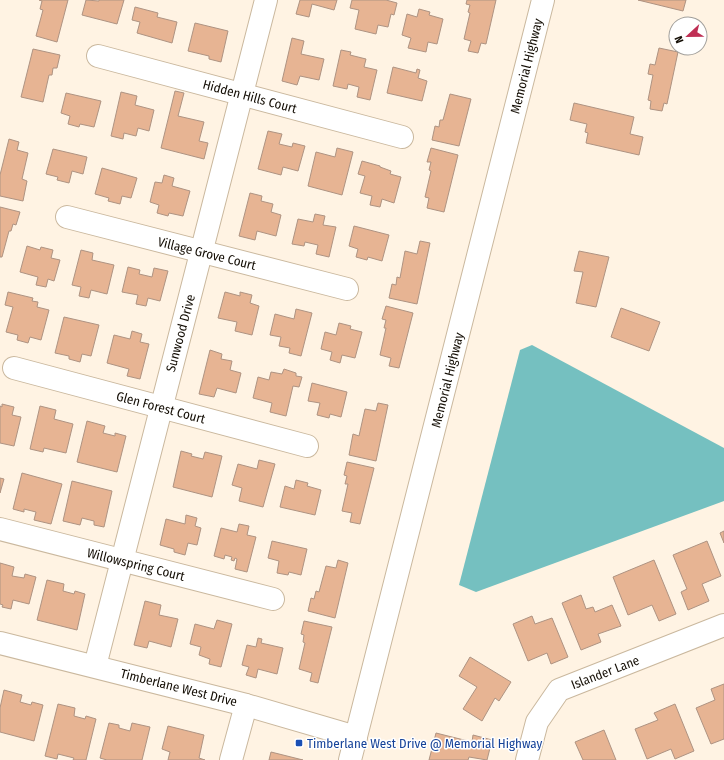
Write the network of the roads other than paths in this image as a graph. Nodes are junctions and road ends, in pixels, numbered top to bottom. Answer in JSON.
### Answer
{"nodes":[{"id":1,"x":266,"y":0,"type":"edge"},
{"id":2,"x":543,"y":0,"type":"edge"},
{"id":3,"x":98,"y":56,"type":"dead end"},
{"id":4,"x":242,"y":94,"type":"junction"},
{"id":5,"x":402,"y":137,"type":"dead end"},
{"id":6,"x":67,"y":217,"type":"dead end"},
{"id":7,"x":201,"y":251,"type":"junction"},
{"id":8,"x":347,"y":289,"type":"dead end"},
{"id":9,"x":14,"y":368,"type":"dead end"},
{"id":10,"x":161,"y":407,"type":"junction"},
{"id":11,"x":307,"y":446,"type":"dead end"},
{"id":12,"x":0,"y":529,"type":"edge"},
{"id":13,"x":122,"y":561,"type":"junction"},
{"id":14,"x":273,"y":599,"type":"dead end"},
{"id":15,"x":724,"y":625,"type":"edge"},
{"id":16,"x":0,"y":643,"type":"edge"},
{"id":17,"x":95,"y":666,"type":"junction"},
{"id":18,"x":246,"y":705,"type":"junction"},
{"id":19,"x":356,"y":737,"type":"junction"},
{"id":20,"x":231,"y":760,"type":"edge"},
{"id":21,"x":350,"y":760,"type":"edge"},
{"id":22,"x":527,"y":760,"type":"edge"}],
"edges":[{"from":1,"to":4,"type":"street","name":"Sunwood Drive"},
{"from":2,"to":19,"type":"street","name":"Memorial Highway"},
{"from":3,"to":4,"type":"street","name":"Hidden Hills Court"},
{"from":4,"to":5,"type":"street","name":"Hidden Hills Court"},
{"from":4,"to":7,"type":"street","name":"Sunwood Drive"},
{"from":6,"to":7,"type":"street","name":"Village Grove Court"},
{"from":7,"to":8,"type":"street","name":"Village Grove Court"},
{"from":7,"to":10,"type":"street","name":"Sunwood Drive"},
{"from":9,"to":10,"type":"street","name":"Glen Forest Court"},
{"from":10,"to":11,"type":"street","name":"Glen Forest Court"},
{"from":10,"to":13,"type":"street","name":"Sunwood Drive"},
{"from":12,"to":13,"type":"street","name":"Willowspring Court"},
{"from":13,"to":14,"type":"street","name":"Willowspring Court"},
{"from":13,"to":17,"type":"street","name":"Sunwood Drive"},
{"from":15,"to":22,"type":"street","name":"Islander Lane"},
{"from":16,"to":17,"type":"street","name":"Timberlane West Drive"},
{"from":17,"to":18,"type":"street","name":"Timberlane West Drive"},
{"from":18,"to":19,"type":"street","name":"Timberlane West Drive"},
{"from":18,"to":20,"type":"street"},
{"from":19,"to":21,"type":"street","name":"Memorial Highway"}]}
